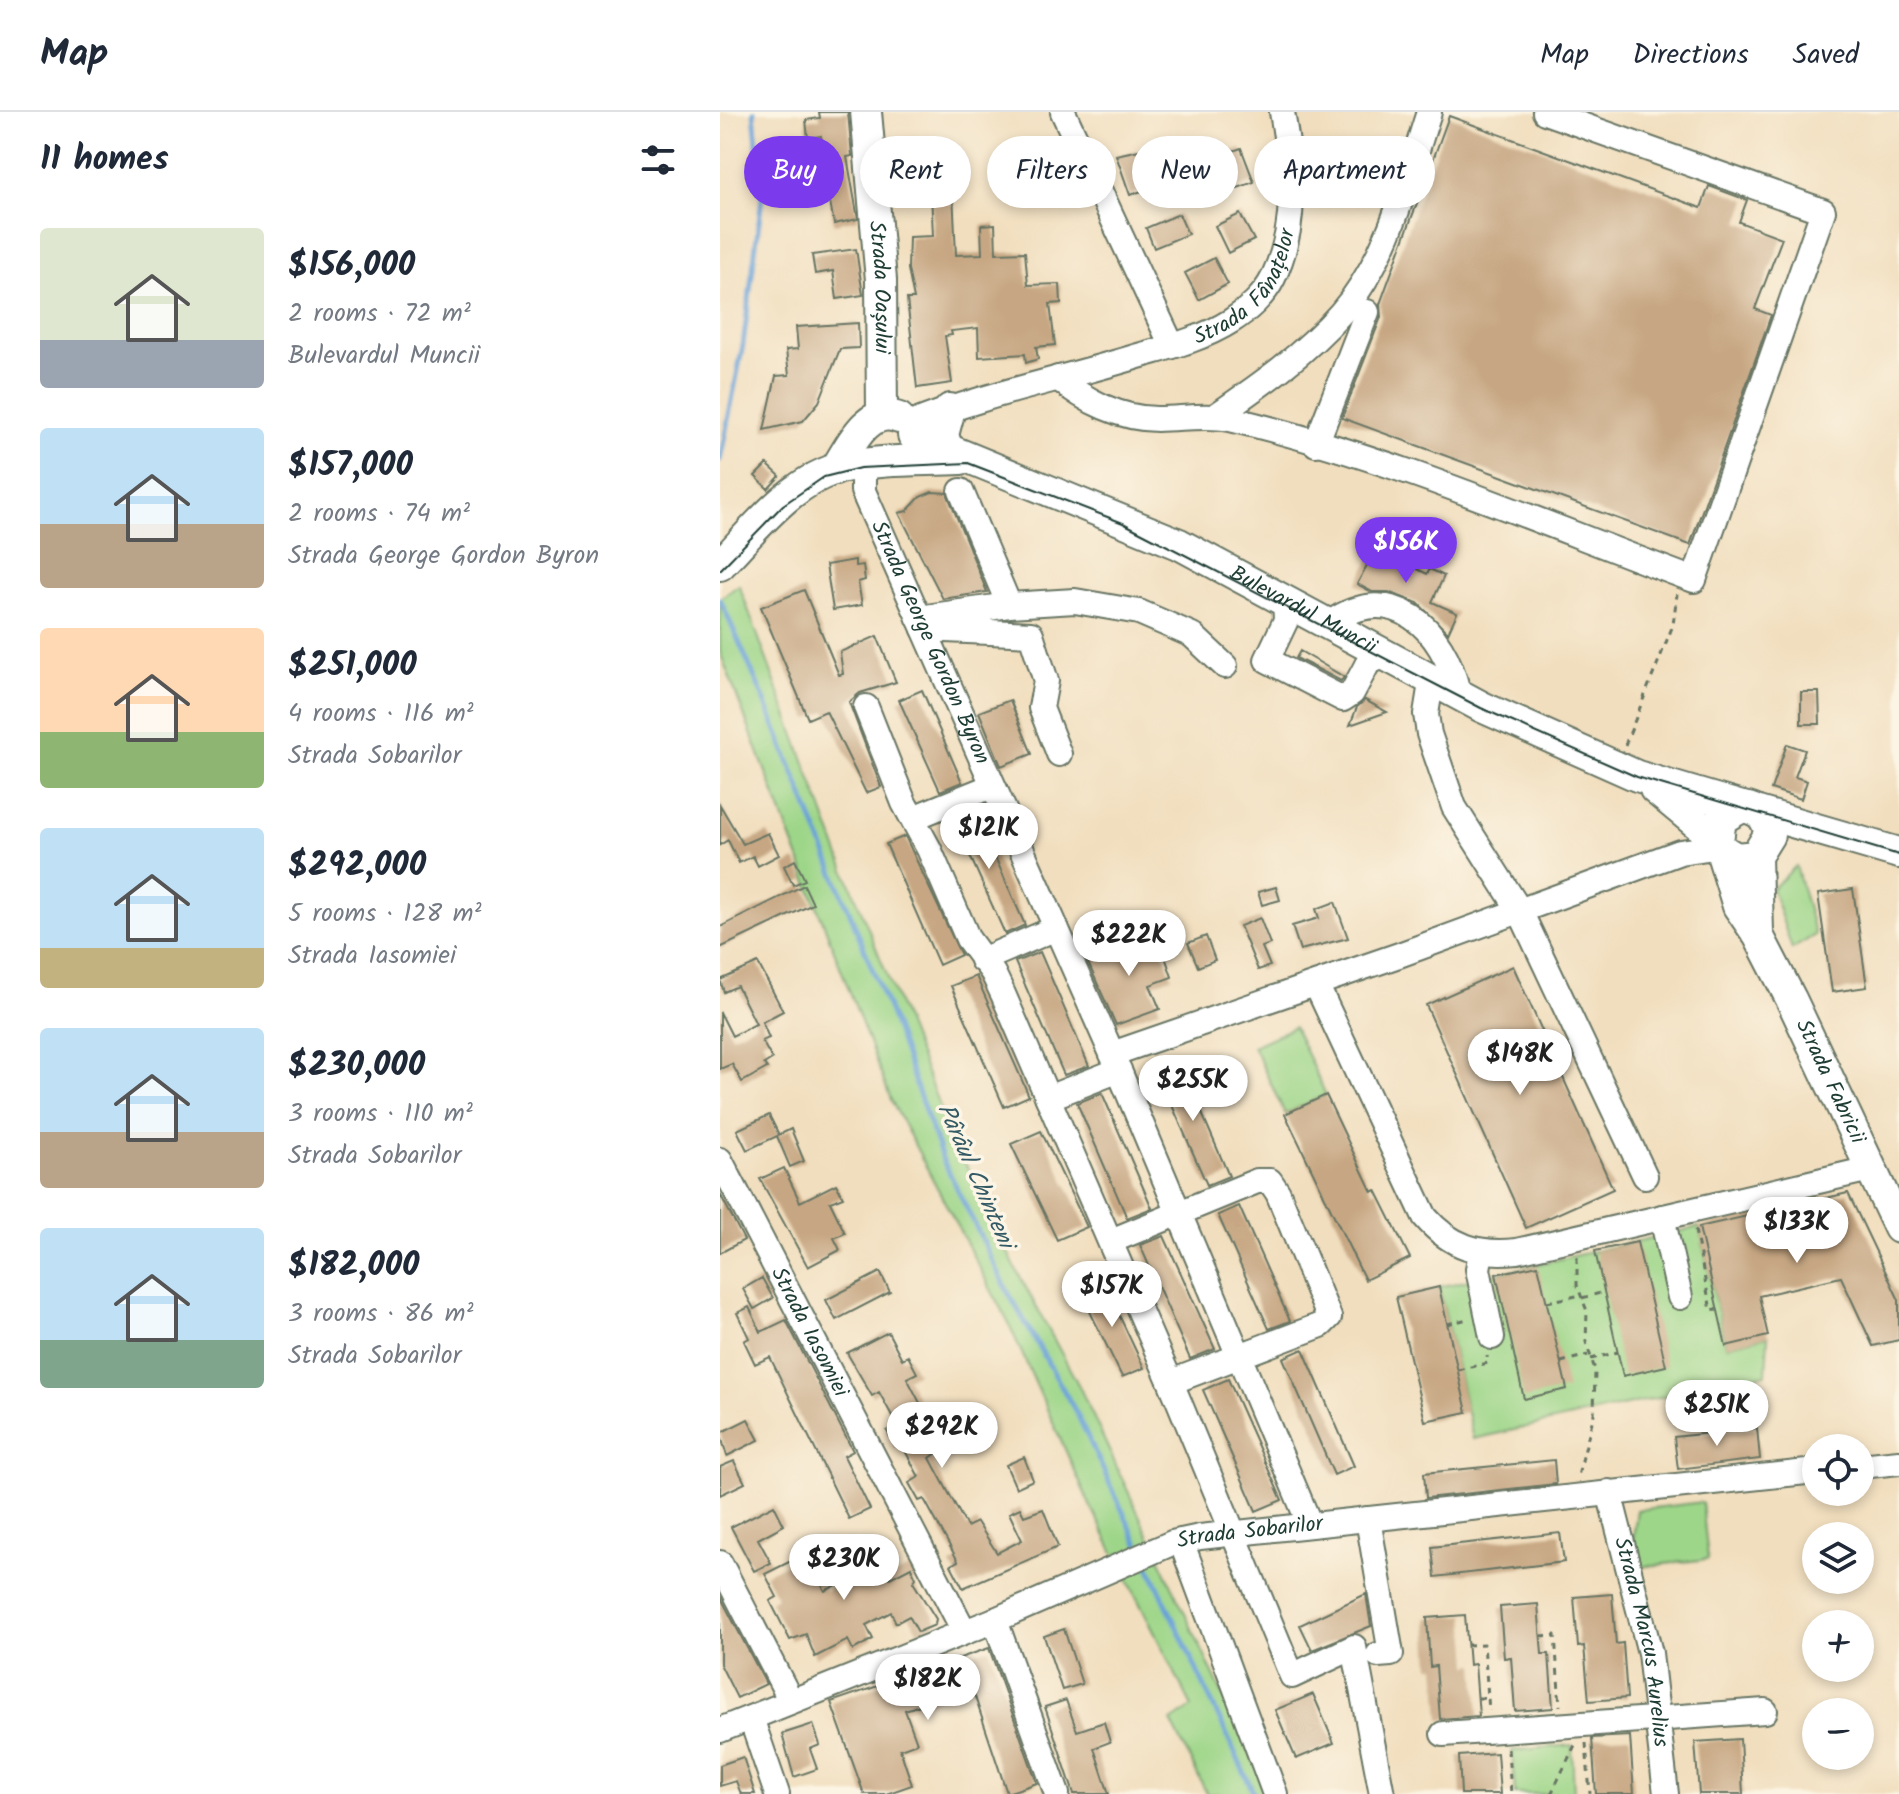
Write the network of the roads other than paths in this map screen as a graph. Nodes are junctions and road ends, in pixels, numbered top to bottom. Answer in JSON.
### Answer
{"nodes":[{"id":1,"x":866,"y":112,"type":"edge"},
{"id":2,"x":1063,"y":112,"type":"edge"},
{"id":3,"x":1282,"y":112,"type":"edge"},
{"id":4,"x":1429,"y":112,"type":"edge"},
{"id":5,"x":1545,"y":112,"type":"edge"},
{"id":6,"x":1367,"y":312,"type":"dead end"},
{"id":7,"x":1172,"y":346,"type":"junction"},
{"id":8,"x":1058,"y":378,"type":"junction"},
{"id":9,"x":950,"y":409,"type":"junction"},
{"id":10,"x":1214,"y":417,"type":"junction"},
{"id":11,"x":903,"y":434,"type":"junction"},
{"id":12,"x":859,"y":435,"type":"junction"},
{"id":13,"x":1316,"y":444,"type":"junction"},
{"id":14,"x":956,"y":454,"type":"junction"},
{"id":15,"x":869,"y":464,"type":"junction"},
{"id":16,"x":835,"y":470,"type":"junction"},
{"id":17,"x":961,"y":491,"type":"dead end"},
{"id":18,"x":720,"y":565,"type":"edge"},
{"id":19,"x":1285,"y":600,"type":"junction"},
{"id":20,"x":1009,"y":605,"type":"junction"},
{"id":21,"x":1330,"y":623,"type":"junction"},
{"id":22,"x":921,"y":624,"type":"junction"},
{"id":23,"x":1391,"y":655,"type":"junction"},
{"id":24,"x":1225,"y":666,"type":"dead end"},
{"id":25,"x":1445,"y":685,"type":"junction"},
{"id":26,"x":866,"y":707,"type":"dead end"},
{"id":27,"x":1059,"y":754,"type":"dead end"},
{"id":28,"x":1627,"y":771,"type":"junction"},
{"id":29,"x":992,"y":786,"type":"junction"},
{"id":30,"x":1750,"y":809,"type":"junction"},
{"id":31,"x":913,"y":818,"type":"junction"},
{"id":32,"x":1838,"y":835,"type":"junction"},
{"id":33,"x":1721,"y":846,"type":"junction"},
{"id":34,"x":1899,"y":853,"type":"edge"},
{"id":35,"x":1759,"y":854,"type":"junction"},
{"id":36,"x":1520,"y":911,"type":"junction"},
{"id":37,"x":1054,"y":929,"type":"junction"},
{"id":38,"x":1758,"y":935,"type":"junction"},
{"id":39,"x":982,"y":960,"type":"junction"},
{"id":40,"x":1316,"y":984,"type":"junction"},
{"id":41,"x":1115,"y":1062,"type":"junction"},
{"id":42,"x":1048,"y":1098,"type":"junction"},
{"id":43,"x":720,"y":1160,"type":"edge"},
{"id":44,"x":1870,"y":1169,"type":"junction"},
{"id":45,"x":1645,"y":1176,"type":"dead end"},
{"id":46,"x":1177,"y":1212,"type":"junction"},
{"id":47,"x":1662,"y":1217,"type":"junction"},
{"id":48,"x":1899,"y":1228,"type":"edge"},
{"id":49,"x":1111,"y":1241,"type":"junction"},
{"id":50,"x":1481,"y":1252,"type":"junction"},
{"id":51,"x":1680,"y":1297,"type":"dead end"},
{"id":52,"x":1492,"y":1337,"type":"dead end"},
{"id":53,"x":1238,"y":1357,"type":"junction"},
{"id":54,"x":1171,"y":1382,"type":"junction"},
{"id":55,"x":1899,"y":1462,"type":"edge"},
{"id":56,"x":1874,"y":1465,"type":"edge"},
{"id":57,"x":1802,"y":1472,"type":"edge"},
{"id":58,"x":1609,"y":1492,"type":"junction"},
{"id":59,"x":1368,"y":1519,"type":"junction"},
{"id":60,"x":1310,"y":1525,"type":"junction"},
{"id":61,"x":1232,"y":1534,"type":"junction"},
{"id":62,"x":1172,"y":1544,"type":"junction"},
{"id":63,"x":720,"y":1563,"type":"edge"},
{"id":64,"x":995,"y":1620,"type":"junction"},
{"id":65,"x":964,"y":1631,"type":"junction"},
{"id":66,"x":1378,"y":1655,"type":"dead end"},
{"id":67,"x":791,"y":1701,"type":"junction"},
{"id":68,"x":1765,"y":1711,"type":"dead end"},
{"id":69,"x":751,"y":1718,"type":"junction"},
{"id":70,"x":1658,"y":1718,"type":"junction"},
{"id":71,"x":720,"y":1730,"type":"edge"},
{"id":72,"x":1443,"y":1734,"type":"dead end"},
{"id":73,"x":777,"y":1794,"type":"edge"},
{"id":74,"x":1057,"y":1794,"type":"edge"},
{"id":75,"x":1275,"y":1794,"type":"edge"},
{"id":76,"x":1382,"y":1794,"type":"edge"},
{"id":77,"x":1666,"y":1794,"type":"edge"}],
"edges":[{"from":1,"to":11,"type":"main road","name":"Strada Oașului"},
{"from":2,"to":7,"type":"street","name":"Strada Fânațelor"},
{"from":3,"to":7,"type":"street","name":"Strada Fânațelor"},
{"from":4,"to":10,"type":"street"},
{"from":5,"to":13,"type":"street"},
{"from":6,"to":13,"type":"street"},
{"from":7,"to":8,"type":"street","name":"Strada Fânațelor"},
{"from":8,"to":9,"type":"street","name":"Strada Fânațelor"},
{"from":8,"to":10,"type":"street"},
{"from":9,"to":11,"type":"street","name":"Strada Fânațelor"},
{"from":9,"to":14,"type":"main road"},
{"from":10,"to":13,"type":"street"},
{"from":11,"to":12,"type":"main road"},
{"from":11,"to":14,"type":"main road","name":"Bulevardul Muncii"},
{"from":11,"to":15,"type":"main road","name":"Bulevardul Muncii"},
{"from":12,"to":15,"type":"main road"},
{"from":12,"to":16,"type":"main road"},
{"from":14,"to":19,"type":"main road","name":"Bulevardul Muncii"},
{"from":15,"to":16,"type":"main road"},
{"from":15,"to":22,"type":"street","name":"Strada George Gordon Byron"},
{"from":16,"to":18,"type":"main road"},
{"from":17,"to":20,"type":"street"},
{"from":19,"to":21,"type":"main road","name":"Bulevardul Muncii"},
{"from":19,"to":23,"type":"street"},
{"from":20,"to":22,"type":"street"},
{"from":20,"to":24,"type":"street"},
{"from":21,"to":23,"type":"main road","name":"Bulevardul Muncii"},
{"from":21,"to":25,"type":"street"},
{"from":22,"to":27,"type":"street"},
{"from":22,"to":29,"type":"street","name":"Strada George Gordon Byron"},
{"from":23,"to":25,"type":"main road","name":"Bulevardul Muncii"},
{"from":25,"to":28,"type":"main road","name":"Bulevardul Muncii"},
{"from":25,"to":36,"type":"street"},
{"from":26,"to":31,"type":"street"},
{"from":28,"to":30,"type":"main road","name":"Bulevardul Muncii"},
{"from":28,"to":33,"type":"main road","name":"Bulevardul Muncii"},
{"from":29,"to":31,"type":"street"},
{"from":29,"to":37,"type":"street","name":"Strada George Gordon Byron"},
{"from":30,"to":32,"type":"main road","name":"Bulevardul Muncii"},
{"from":30,"to":33,"type":"main road"},
{"from":30,"to":35,"type":"main road"},
{"from":31,"to":39,"type":"street"},
{"from":32,"to":34,"type":"main road","name":"Bulevardul Muncii"},
{"from":32,"to":35,"type":"main road","name":"Bulevardul Muncii"},
{"from":33,"to":35,"type":"main road"},
{"from":33,"to":36,"type":"street"},
{"from":33,"to":38,"type":"main road","name":"Strada Fabricii"},
{"from":35,"to":38,"type":"main road","name":"Strada Fabricii"},
{"from":36,"to":40,"type":"street"},
{"from":36,"to":45,"type":"street"},
{"from":37,"to":39,"type":"street"},
{"from":37,"to":41,"type":"street","name":"Strada George Gordon Byron"},
{"from":38,"to":44,"type":"main road","name":"Strada Fabricii"},
{"from":39,"to":42,"type":"street"},
{"from":40,"to":41,"type":"street"},
{"from":40,"to":50,"type":"street"},
{"from":41,"to":42,"type":"street"},
{"from":41,"to":46,"type":"street","name":"Strada George Gordon Byron"},
{"from":42,"to":49,"type":"street"},
{"from":43,"to":65,"type":"street","name":"Strada Iasomiei"},
{"from":44,"to":47,"type":"street"},
{"from":44,"to":48,"type":"main road","name":"Strada Fabricii"},
{"from":46,"to":49,"type":"street"},
{"from":46,"to":53,"type":"street","name":"Strada George Gordon Byron"},
{"from":46,"to":53,"type":"street"},
{"from":47,"to":50,"type":"street"},
{"from":47,"to":51,"type":"street"},
{"from":49,"to":54,"type":"street"},
{"from":50,"to":52,"type":"street"},
{"from":53,"to":54,"type":"street"},
{"from":53,"to":60,"type":"street","name":"Strada George Gordon Byron"},
{"from":54,"to":61,"type":"street"},
{"from":55,"to":56,"type":"street"},
{"from":57,"to":58,"type":"street","name":"Strada Sobarilor"},
{"from":58,"to":59,"type":"street","name":"Strada Sobarilor"},
{"from":58,"to":70,"type":"street","name":"Strada Marcus Aurelius"},
{"from":59,"to":60,"type":"street","name":"Strada Sobarilor"},
{"from":59,"to":66,"type":"street"},
{"from":60,"to":61,"type":"street","name":"Strada Sobarilor"},
{"from":61,"to":62,"type":"street","name":"Strada Sobarilor"},
{"from":61,"to":76,"type":"street"},
{"from":62,"to":64,"type":"street","name":"Strada Sobarilor"},
{"from":62,"to":75,"type":"street"},
{"from":63,"to":67,"type":"street"},
{"from":64,"to":65,"type":"street","name":"Strada Sobarilor"},
{"from":64,"to":74,"type":"street"},
{"from":65,"to":67,"type":"street","name":"Strada Sobarilor"},
{"from":67,"to":69,"type":"street","name":"Strada Sobarilor"},
{"from":68,"to":70,"type":"street"},
{"from":69,"to":71,"type":"street","name":"Strada Sobarilor"},
{"from":69,"to":73,"type":"street"},
{"from":70,"to":72,"type":"street"},
{"from":70,"to":77,"type":"street","name":"Strada Marcus Aurelius"}]}
